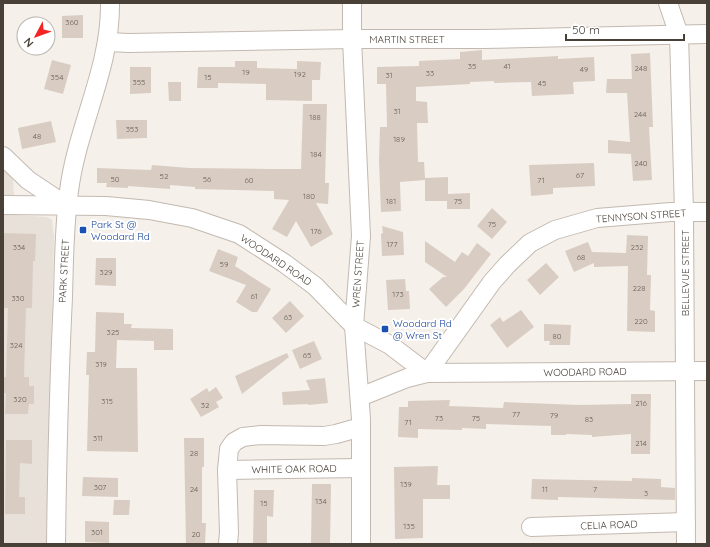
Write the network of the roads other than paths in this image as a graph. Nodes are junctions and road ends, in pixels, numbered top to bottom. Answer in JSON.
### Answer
{"nodes":[{"id":1,"x":110,"y":3,"type":"edge"},
{"id":2,"x":352,"y":3,"type":"edge"},
{"id":3,"x":668,"y":3,"type":"edge"},
{"id":4,"x":707,"y":34,"type":"edge"},
{"id":5,"x":679,"y":36,"type":"junction"},
{"id":6,"x":352,"y":39,"type":"junction"},
{"id":7,"x":107,"y":42,"type":"junction"},
{"id":8,"x":3,"y":156,"type":"edge"},
{"id":9,"x":3,"y":205,"type":"edge"},
{"id":10,"x":67,"y":206,"type":"junction"},
{"id":11,"x":684,"y":212,"type":"junction"},
{"id":12,"x":707,"y":212,"type":"edge"},
{"id":13,"x":354,"y":326,"type":"junction"},
{"id":14,"x":685,"y":371,"type":"junction"},
{"id":15,"x":707,"y":371,"type":"edge"},
{"id":16,"x":427,"y":373,"type":"junction"},
{"id":17,"x":360,"y":397,"type":"junction"},
{"id":18,"x":361,"y":427,"type":"junction"},
{"id":19,"x":361,"y":468,"type":"junction"},
{"id":20,"x":227,"y":470,"type":"junction"},
{"id":21,"x":686,"y":522,"type":"junction"},
{"id":22,"x":531,"y":528,"type":"dead end"},
{"id":23,"x":56,"y":544,"type":"edge"},
{"id":24,"x":228,"y":544,"type":"edge"},
{"id":25,"x":361,"y":544,"type":"edge"},
{"id":26,"x":686,"y":544,"type":"edge"}],
"edges":[{"from":1,"to":7,"type":"street","name":"PARK STREET"},
{"from":2,"to":6,"type":"street","name":"WREN STREET"},
{"from":3,"to":5,"type":"street","name":"BELLEVUE STREET"},
{"from":4,"to":5,"type":"street","name":"MARTIN STREET"},
{"from":5,"to":6,"type":"street","name":"MARTIN STREET"},
{"from":5,"to":11,"type":"street","name":"BELLEVUE STREET"},
{"from":6,"to":7,"type":"street","name":"MARTIN STREET"},
{"from":6,"to":13,"type":"street","name":"WREN STREET"},
{"from":7,"to":10,"type":"street","name":"PARK STREET"},
{"from":8,"to":10,"type":"street"},
{"from":9,"to":10,"type":"street","name":"WOODARD ROAD"},
{"from":10,"to":13,"type":"street","name":"WOODARD ROAD"},
{"from":10,"to":23,"type":"street","name":"PARK STREET"},
{"from":11,"to":12,"type":"street","name":"TENNYSON STREET"},
{"from":11,"to":14,"type":"street","name":"BELLEVUE STREET"},
{"from":11,"to":16,"type":"street","name":"TENNYSON STREET"},
{"from":13,"to":16,"type":"street","name":"WOODARD ROAD"},
{"from":13,"to":17,"type":"street","name":"WREN STREET"},
{"from":14,"to":15,"type":"street","name":"WOODARD ROAD"},
{"from":14,"to":16,"type":"street","name":"WOODARD ROAD"},
{"from":14,"to":21,"type":"street","name":"BELLEVUE STREET"},
{"from":16,"to":17,"type":"street"},
{"from":17,"to":18,"type":"street","name":"WREN STREET"},
{"from":18,"to":19,"type":"street","name":"WREN STREET"},
{"from":18,"to":20,"type":"street"},
{"from":19,"to":20,"type":"street","name":"WHITE OAK ROAD"},
{"from":19,"to":25,"type":"street","name":"WREN STREET"},
{"from":20,"to":24,"type":"street"},
{"from":21,"to":22,"type":"street","name":"CELIA ROAD"},
{"from":21,"to":26,"type":"street","name":"BELLEVUE STREET"}]}
